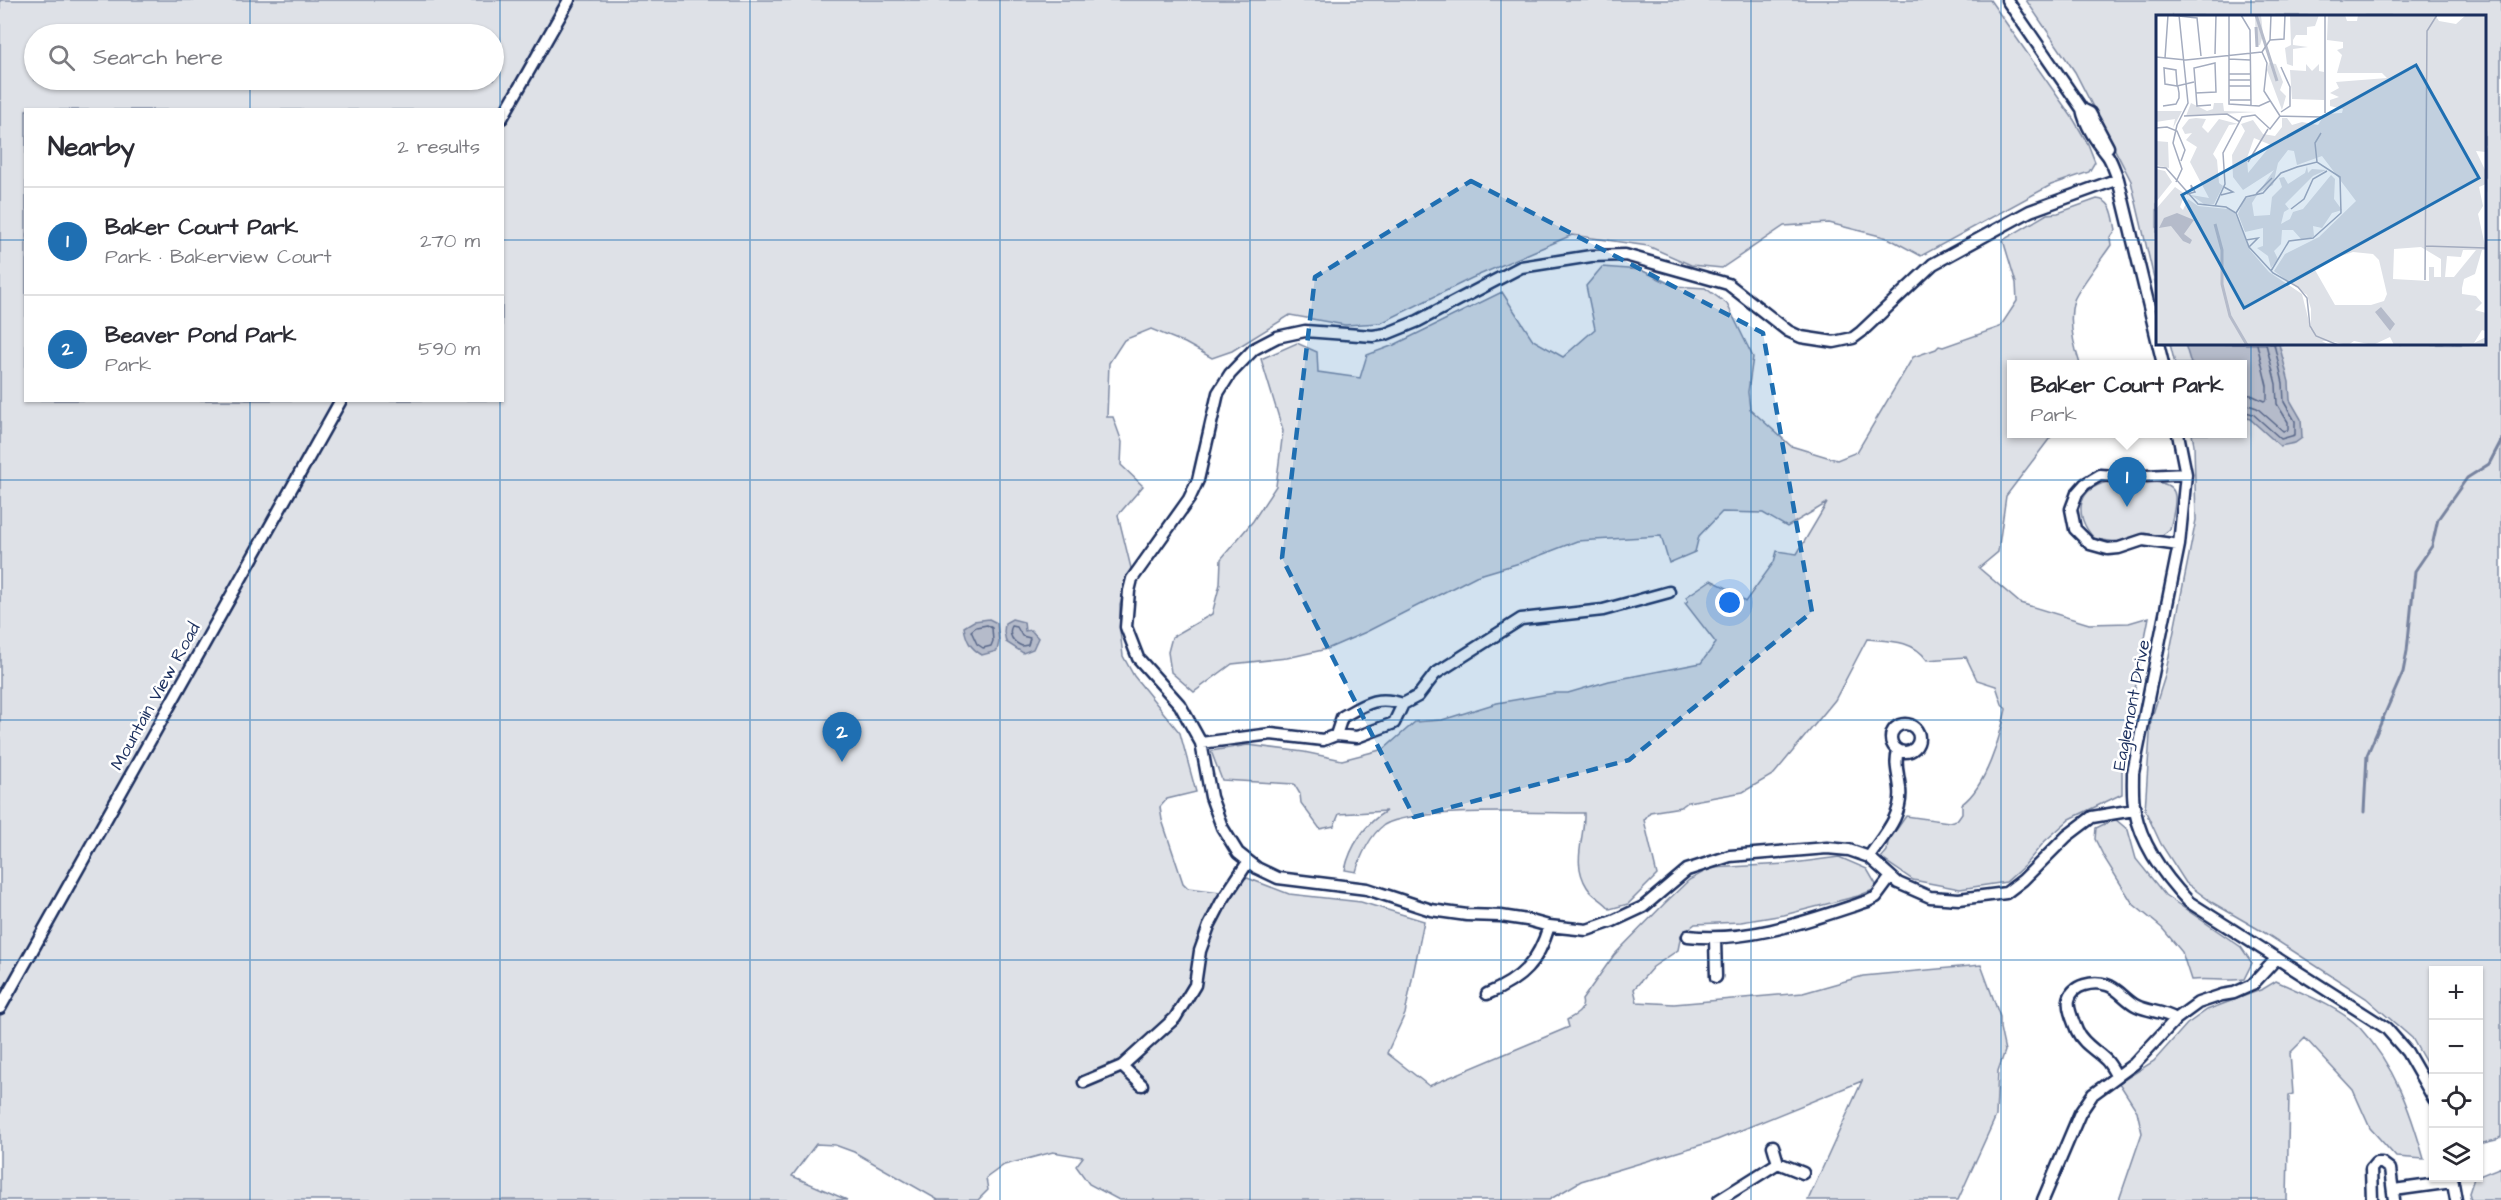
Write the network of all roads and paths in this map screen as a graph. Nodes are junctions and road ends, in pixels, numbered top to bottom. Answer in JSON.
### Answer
{"nodes":[{"id":1,"x":569,"y":0,"type":"edge"},
{"id":2,"x":2007,"y":0,"type":"edge"},
{"id":3,"x":504,"y":114,"type":"edge"},
{"id":4,"x":2118,"y":179,"type":"junction"},
{"id":5,"x":2156,"y":335,"type":"edge"},
{"id":6,"x":2158,"y":345,"type":"edge"},
{"id":7,"x":2162,"y":360,"type":"edge"},
{"id":8,"x":340,"y":402,"type":"edge"},
{"id":9,"x":2179,"y":438,"type":"edge"},
{"id":10,"x":2186,"y":474,"type":"junction"},
{"id":11,"x":2180,"y":545,"type":"junction"},
{"id":12,"x":1669,"y":592,"type":"dead end"},
{"id":13,"x":1403,"y":704,"type":"junction"},
{"id":14,"x":1336,"y":735,"type":"junction"},
{"id":15,"x":1201,"y":743,"type":"junction"},
{"id":16,"x":1898,"y":751,"type":"dead end"},
{"id":17,"x":2134,"y":810,"type":"junction"},
{"id":18,"x":1869,"y":857,"type":"junction"},
{"id":19,"x":1248,"y":862,"type":"junction"},
{"id":20,"x":1890,"y":878,"type":"junction"},
{"id":21,"x":1549,"y":926,"type":"junction"},
{"id":22,"x":1688,"y":936,"type":"dead end"},
{"id":23,"x":1715,"y":939,"type":"junction"},
{"id":24,"x":2277,"y":958,"type":"junction"},
{"id":25,"x":1716,"y":977,"type":"dead end"},
{"id":26,"x":1487,"y":994,"type":"dead end"},
{"id":27,"x":0,"y":1008,"type":"edge"},
{"id":28,"x":2176,"y":1019,"type":"junction"},
{"id":29,"x":1122,"y":1066,"type":"junction"},
{"id":30,"x":2116,"y":1075,"type":"junction"},
{"id":31,"x":1084,"y":1082,"type":"dead end"},
{"id":32,"x":1142,"y":1085,"type":"dead end"},
{"id":33,"x":2429,"y":1092,"type":"edge"},
{"id":34,"x":1773,"y":1146,"type":"dead end"},
{"id":35,"x":1778,"y":1163,"type":"junction"},
{"id":36,"x":1803,"y":1173,"type":"dead end"},
{"id":37,"x":2444,"y":1182,"type":"edge"},
{"id":38,"x":2452,"y":1182,"type":"edge"},
{"id":39,"x":2394,"y":1195,"type":"edge"},
{"id":40,"x":1719,"y":1200,"type":"edge"},
{"id":41,"x":2043,"y":1200,"type":"edge"},
{"id":42,"x":2372,"y":1200,"type":"edge"},
{"id":43,"x":2456,"y":1200,"type":"edge"}],
"edges":[{"from":1,"to":3,"type":"street"},
{"from":2,"to":4,"type":"street"},
{"from":4,"to":5,"type":"street"},
{"from":4,"to":15,"type":"street"},
{"from":6,"to":7,"type":"street"},
{"from":8,"to":27,"type":"street","name":"Mountain View Road"},
{"from":9,"to":10,"type":"street","name":"Eaglemont Drive"},
{"from":10,"to":11,"type":"street","name":"Eaglemont Drive"},
{"from":10,"to":11,"type":"street"},
{"from":11,"to":17,"type":"street","name":"Eaglemont Drive"},
{"from":12,"to":13,"type":"street"},
{"from":13,"to":14,"type":"street"},
{"from":13,"to":14,"type":"street"},
{"from":14,"to":15,"type":"street"},
{"from":15,"to":19,"type":"street"},
{"from":16,"to":18,"type":"street"},
{"from":17,"to":20,"type":"street"},
{"from":17,"to":24,"type":"street","name":"Eaglemont Drive"},
{"from":18,"to":20,"type":"street"},
{"from":18,"to":21,"type":"street"},
{"from":19,"to":21,"type":"street"},
{"from":19,"to":29,"type":"street"},
{"from":20,"to":23,"type":"street"},
{"from":21,"to":26,"type":"street"},
{"from":22,"to":23,"type":"street"},
{"from":23,"to":25,"type":"street"},
{"from":24,"to":28,"type":"street"},
{"from":24,"to":33,"type":"street","name":"Eaglemont Drive"},
{"from":28,"to":30,"type":"street"},
{"from":28,"to":30,"type":"street"},
{"from":29,"to":31,"type":"street"},
{"from":29,"to":32,"type":"street"},
{"from":30,"to":41,"type":"street"},
{"from":34,"to":35,"type":"street"},
{"from":35,"to":36,"type":"street"},
{"from":35,"to":40,"type":"street"},
{"from":37,"to":39,"type":"street"},
{"from":38,"to":43,"type":"street"},
{"from":39,"to":42,"type":"street"}]}
